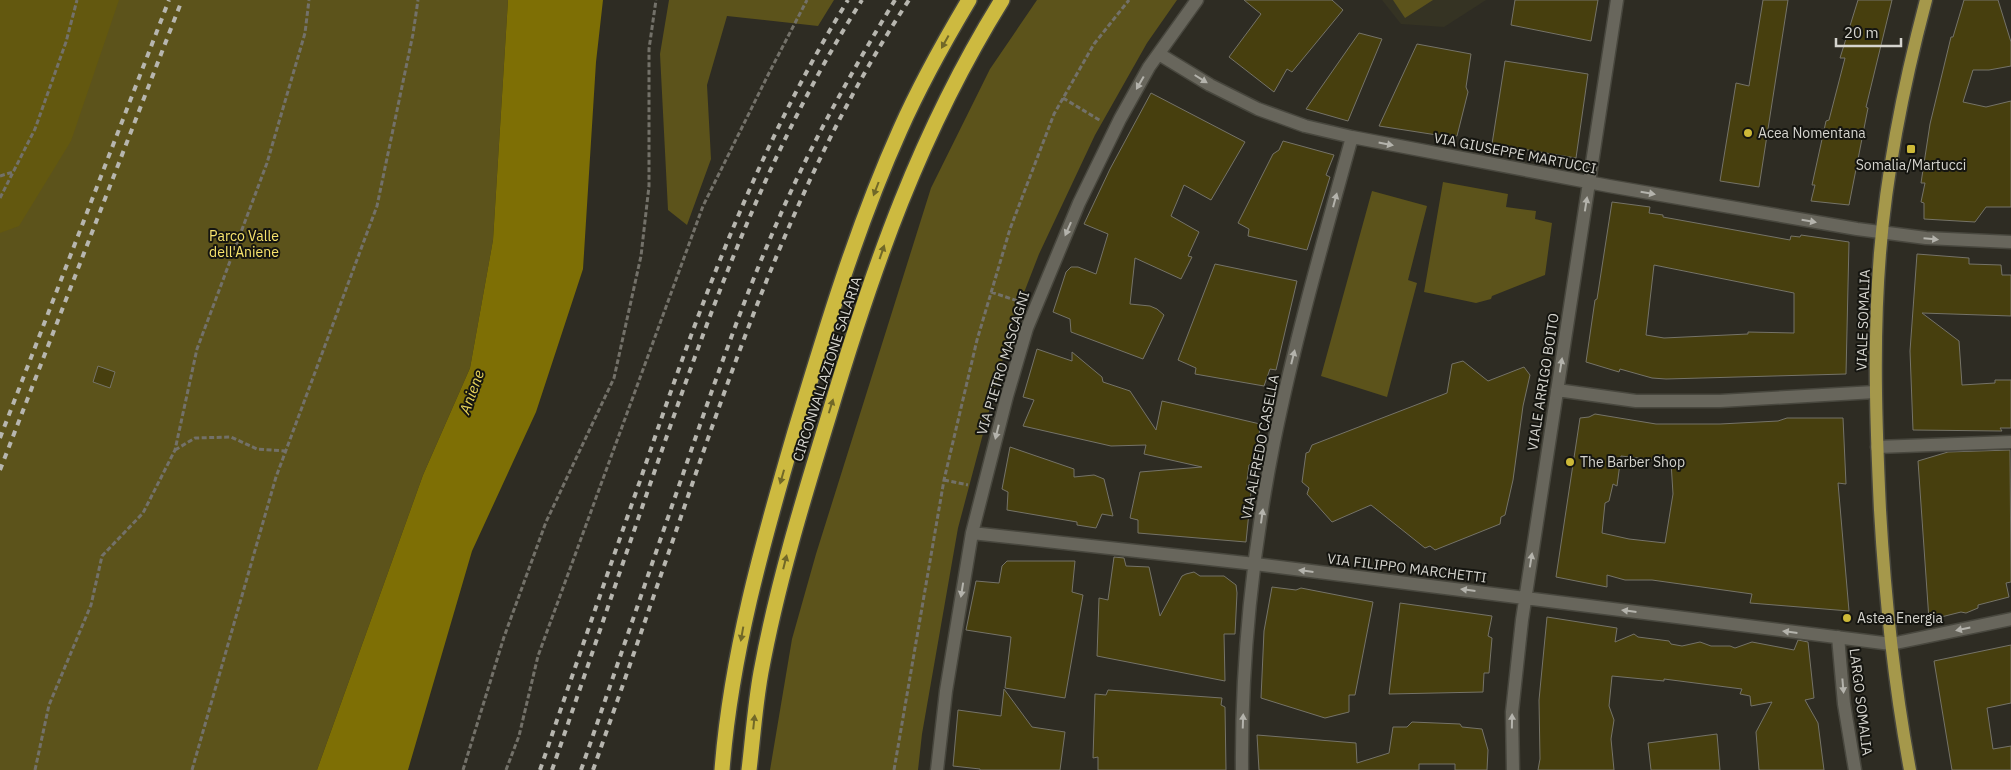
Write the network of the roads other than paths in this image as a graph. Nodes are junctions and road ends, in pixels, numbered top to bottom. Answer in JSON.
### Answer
{"nodes":[{"id":1,"x":969,"y":0,"type":"edge"},
{"id":2,"x":1002,"y":0,"type":"edge"},
{"id":3,"x":1197,"y":0,"type":"edge"},
{"id":4,"x":1617,"y":0,"type":"edge"},
{"id":5,"x":1926,"y":0,"type":"edge"},
{"id":6,"x":1159,"y":54,"type":"junction"},
{"id":7,"x":1352,"y":137,"type":"junction"},
{"id":8,"x":1589,"y":182,"type":"junction"},
{"id":9,"x":1883,"y":233,"type":"junction"},
{"id":10,"x":2011,"y":242,"type":"edge"},
{"id":11,"x":1557,"y":390,"type":"junction"},
{"id":12,"x":1875,"y":392,"type":"junction"},
{"id":13,"x":2011,"y":442,"type":"edge"},
{"id":14,"x":1877,"y":447,"type":"junction"},
{"id":15,"x":972,"y":532,"type":"junction"},
{"id":16,"x":1255,"y":564,"type":"junction"},
{"id":17,"x":1525,"y":598,"type":"junction"},
{"id":18,"x":2011,"y":619,"type":"edge"},
{"id":19,"x":1838,"y":637,"type":"junction"},
{"id":20,"x":1891,"y":644,"type":"junction"},
{"id":21,"x":722,"y":770,"type":"edge"},
{"id":22,"x":749,"y":770,"type":"edge"},
{"id":23,"x":937,"y":770,"type":"edge"},
{"id":24,"x":1242,"y":770,"type":"edge"},
{"id":25,"x":1513,"y":770,"type":"edge"},
{"id":26,"x":1855,"y":770,"type":"edge"},
{"id":27,"x":1910,"y":770,"type":"edge"}],
"edges":[{"from":1,"to":21,"type":"highway","name":"CIRCONVALLAZIONE SALARIA","one_way":true},
{"from":22,"to":2,"type":"highway","name":"CIRCONVALLAZIONE SALARIA","one_way":true},
{"from":3,"to":6,"type":"street","name":"VIA PIETRO MASCAGNI"},
{"from":4,"to":8,"type":"street","name":"VIALE ARRIGO BOITO"},
{"from":5,"to":9,"type":"main road","name":"VIALE SOMALIA"},
{"from":6,"to":7,"type":"street","name":"VIA GIUSEPPE MARTUCCI","one_way":true},
{"from":6,"to":15,"type":"street","name":"VIA PIETRO MASCAGNI","one_way":true},
{"from":7,"to":8,"type":"street","name":"VIA GIUSEPPE MARTUCCI","one_way":true},
{"from":16,"to":7,"type":"street","name":"VIA ALFREDO CASELLA","one_way":true},
{"from":8,"to":9,"type":"street","name":"VIA GIUSEPPE MARTUCCI","one_way":true},
{"from":11,"to":8,"type":"street","name":"VIALE ARRIGO BOITO","one_way":true},
{"from":9,"to":10,"type":"street","name":"VIA GIUSEPPE MARTUCCI","one_way":true},
{"from":9,"to":12,"type":"main road","name":"VIALE SOMALIA"},
{"from":11,"to":12,"type":"street"},
{"from":17,"to":11,"type":"street","name":"VIALE ARRIGO BOITO","one_way":true},
{"from":12,"to":14,"type":"main road","name":"VIALE SOMALIA"},
{"from":13,"to":14,"type":"street"},
{"from":14,"to":20,"type":"main road","name":"VIALE SOMALIA"},
{"from":15,"to":16,"type":"street","name":"VIA FILIPPO MARCHETTI"},
{"from":15,"to":23,"type":"street","name":"VIA PIETRO MASCAGNI","one_way":true},
{"from":17,"to":16,"type":"street","name":"VIA FILIPPO MARCHETTI","one_way":true},
{"from":24,"to":16,"type":"street","name":"VIA ALFREDO CASELLA","one_way":true},
{"from":19,"to":17,"type":"street","name":"VIA FILIPPO MARCHETTI","one_way":true},
{"from":25,"to":17,"type":"street","name":"VIALE ARRIGO BOITO","one_way":true},
{"from":18,"to":20,"type":"street","name":"LARGO SOMALIA","one_way":true},
{"from":19,"to":20,"type":"street","name":"LARGO SOMALIA"},
{"from":19,"to":26,"type":"street","name":"LARGO SOMALIA","one_way":true},
{"from":20,"to":27,"type":"main road"}]}
